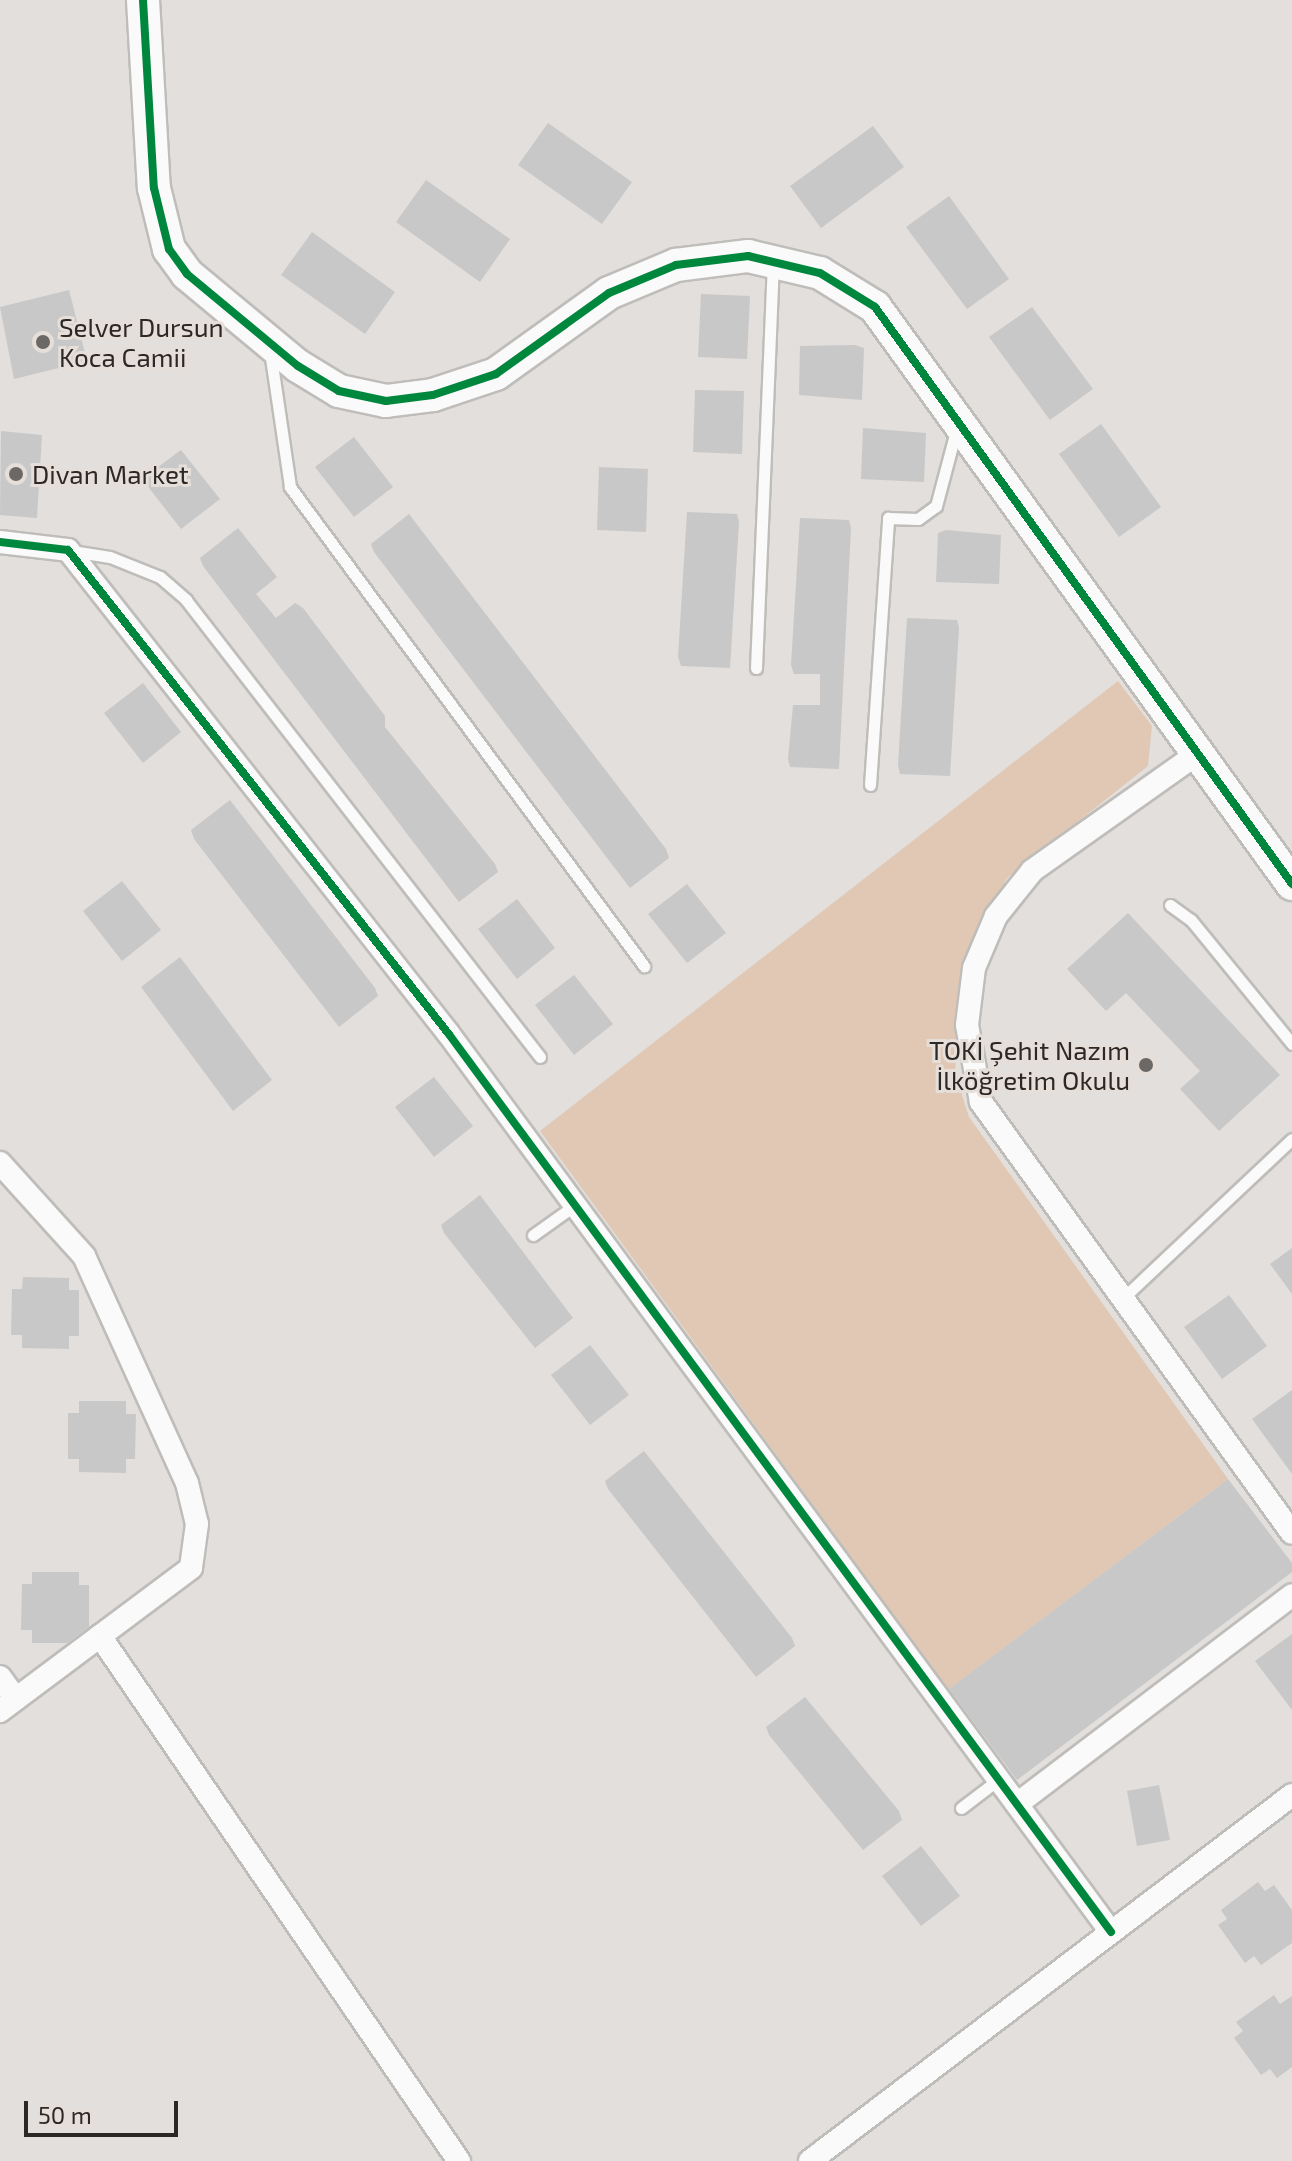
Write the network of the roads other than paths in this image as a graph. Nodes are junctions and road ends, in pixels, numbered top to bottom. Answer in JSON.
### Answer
{"nodes":[{"id":1,"x":143,"y":0,"type":"edge"},
{"id":2,"x":773,"y":262,"type":"junction"},
{"id":3,"x":270,"y":343,"type":"junction"},
{"id":4,"x":962,"y":421,"type":"junction"},
{"id":5,"x":0,"y":542,"type":"edge"},
{"id":6,"x":68,"y":550,"type":"junction"},
{"id":7,"x":756,"y":668,"type":"dead end"},
{"id":8,"x":1197,"y":754,"type":"junction"},
{"id":9,"x":870,"y":785,"type":"dead end"},
{"id":10,"x":1292,"y":884,"type":"edge"},
{"id":11,"x":1170,"y":905,"type":"dead end"},
{"id":12,"x":644,"y":966,"type":"dead end"},
{"id":13,"x":1292,"y":1044,"type":"edge"},
{"id":14,"x":540,"y":1057,"type":"dead end"},
{"id":15,"x":1292,"y":1139,"type":"edge"},
{"id":16,"x":0,"y":1163,"type":"edge"},
{"id":17,"x":575,"y":1205,"type":"junction"},
{"id":18,"x":533,"y":1235,"type":"dead end"},
{"id":19,"x":1122,"y":1300,"type":"junction"},
{"id":20,"x":1292,"y":1533,"type":"edge"},
{"id":21,"x":1292,"y":1595,"type":"edge"},
{"id":22,"x":100,"y":1636,"type":"junction"},
{"id":23,"x":0,"y":1677,"type":"edge"},
{"id":24,"x":8,"y":1705,"type":"edge"},
{"id":25,"x":999,"y":1779,"type":"junction"},
{"id":26,"x":1292,"y":1795,"type":"edge"},
{"id":27,"x":1017,"y":1804,"type":"junction"},
{"id":28,"x":961,"y":1808,"type":"dead end"},
{"id":29,"x":1111,"y":1932,"type":"junction"},
{"id":30,"x":459,"y":2161,"type":"edge"},
{"id":31,"x":810,"y":2161,"type":"edge"}],
"edges":[{"from":1,"to":3,"type":"street"},
{"from":2,"to":3,"type":"street"},
{"from":2,"to":4,"type":"street"},
{"from":2,"to":7,"type":"lane"},
{"from":3,"to":12,"type":"lane"},
{"from":4,"to":8,"type":"street"},
{"from":4,"to":9,"type":"lane"},
{"from":5,"to":6,"type":"street"},
{"from":6,"to":14,"type":"lane"},
{"from":6,"to":17,"type":"street"},
{"from":8,"to":10,"type":"street"},
{"from":8,"to":19,"type":"street"},
{"from":11,"to":13,"type":"lane"},
{"from":15,"to":19,"type":"lane"},
{"from":16,"to":22,"type":"street"},
{"from":17,"to":18,"type":"lane"},
{"from":17,"to":25,"type":"street"},
{"from":19,"to":20,"type":"street"},
{"from":21,"to":27,"type":"street"},
{"from":22,"to":24,"type":"street"},
{"from":22,"to":30,"type":"street"},
{"from":23,"to":24,"type":"street"},
{"from":25,"to":27,"type":"street"},
{"from":25,"to":28,"type":"lane"},
{"from":26,"to":29,"type":"street"},
{"from":27,"to":29,"type":"street"},
{"from":29,"to":31,"type":"street"}]}
